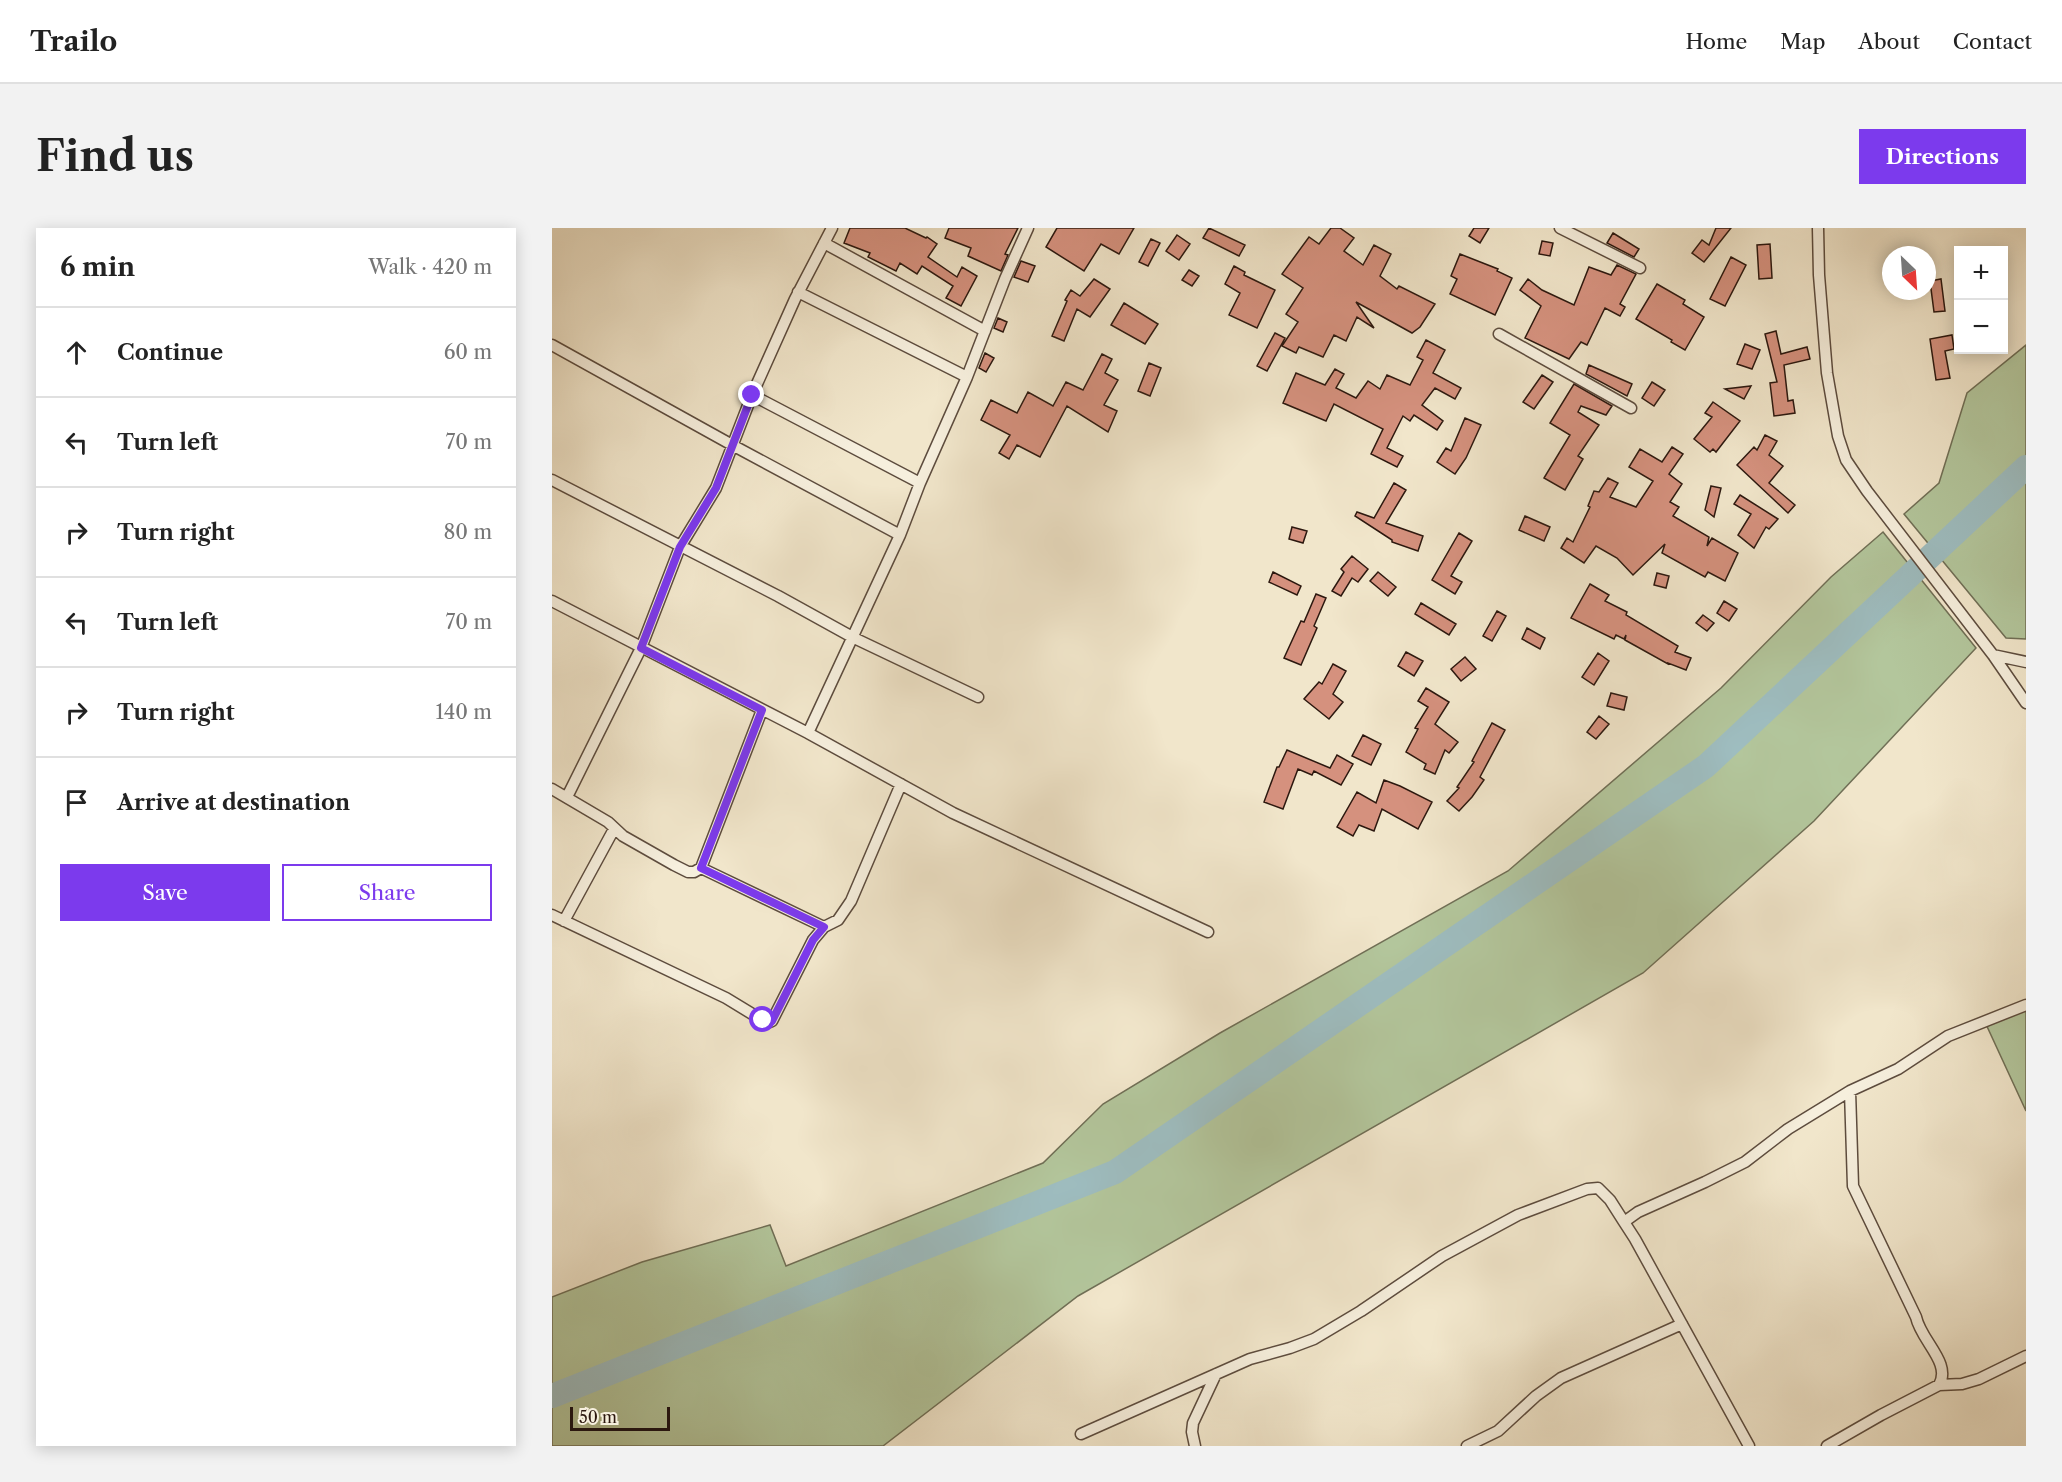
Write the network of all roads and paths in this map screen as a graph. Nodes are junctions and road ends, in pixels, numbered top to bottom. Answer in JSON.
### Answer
{"nodes":[{"id":1,"x":832,"y":228,"type":"edge"},
{"id":2,"x":1028,"y":228,"type":"edge"},
{"id":3,"x":1560,"y":228,"type":"edge"},
{"id":4,"x":1818,"y":228,"type":"edge"},
{"id":5,"x":824,"y":243,"type":"junction"},
{"id":6,"x":1640,"y":268,"type":"dead end"},
{"id":7,"x":798,"y":292,"type":"junction"},
{"id":8,"x":985,"y":331,"type":"junction"},
{"id":9,"x":1499,"y":334,"type":"dead end"},
{"id":10,"x":552,"y":345,"type":"edge"},
{"id":11,"x":967,"y":377,"type":"junction"},
{"id":12,"x":752,"y":395,"type":"junction"},
{"id":13,"x":1631,"y":408,"type":"dead end"},
{"id":14,"x":734,"y":446,"type":"junction"},
{"id":15,"x":552,"y":480,"type":"edge"},
{"id":16,"x":920,"y":483,"type":"junction"},
{"id":17,"x":900,"y":535,"type":"junction"},
{"id":18,"x":680,"y":547,"type":"junction"},
{"id":19,"x":552,"y":601,"type":"edge"},
{"id":20,"x":854,"y":638,"type":"junction"},
{"id":21,"x":641,"y":648,"type":"junction"},
{"id":22,"x":1993,"y":655,"type":"junction"},
{"id":23,"x":2026,"y":663,"type":"edge"},
{"id":24,"x":978,"y":697,"type":"dead end"},
{"id":25,"x":2026,"y":703,"type":"edge"},
{"id":26,"x":762,"y":710,"type":"junction"},
{"id":27,"x":808,"y":733,"type":"junction"},
{"id":28,"x":901,"y":784,"type":"junction"},
{"id":29,"x":552,"y":789,"type":"edge"},
{"id":30,"x":567,"y":797,"type":"junction"},
{"id":31,"x":614,"y":829,"type":"junction"},
{"id":32,"x":701,"y":868,"type":"junction"},
{"id":33,"x":552,"y":915,"type":"edge"},
{"id":34,"x":564,"y":921,"type":"junction"},
{"id":35,"x":824,"y":927,"type":"junction"},
{"id":36,"x":1208,"y":932,"type":"dead end"},
{"id":37,"x":2026,"y":1005,"type":"edge"},
{"id":38,"x":1850,"y":1091,"type":"junction"},
{"id":39,"x":1624,"y":1222,"type":"junction"},
{"id":40,"x":1682,"y":1324,"type":"junction"},
{"id":41,"x":2026,"y":1356,"type":"edge"},
{"id":42,"x":1216,"y":1374,"type":"junction"},
{"id":43,"x":1939,"y":1385,"type":"junction"},
{"id":44,"x":1081,"y":1434,"type":"dead end"},
{"id":45,"x":1195,"y":1446,"type":"edge"},
{"id":46,"x":1467,"y":1446,"type":"edge"},
{"id":47,"x":1749,"y":1446,"type":"edge"},
{"id":48,"x":1827,"y":1446,"type":"edge"}],
"edges":[{"from":1,"to":5,"type":"street"},
{"from":2,"to":8,"type":"street"},
{"from":3,"to":6,"type":"street"},
{"from":4,"to":22,"type":"street"},
{"from":5,"to":7,"type":"street"},
{"from":5,"to":8,"type":"street"},
{"from":7,"to":11,"type":"street"},
{"from":7,"to":12,"type":"street"},
{"from":8,"to":11,"type":"street"},
{"from":9,"to":13,"type":"street"},
{"from":10,"to":14,"type":"street"},
{"from":11,"to":16,"type":"street"},
{"from":12,"to":14,"type":"street"},
{"from":12,"to":16,"type":"street"},
{"from":14,"to":17,"type":"street"},
{"from":14,"to":18,"type":"street"},
{"from":15,"to":18,"type":"street"},
{"from":16,"to":17,"type":"street"},
{"from":17,"to":20,"type":"street"},
{"from":18,"to":20,"type":"street"},
{"from":18,"to":21,"type":"street"},
{"from":19,"to":21,"type":"street"},
{"from":20,"to":24,"type":"street"},
{"from":20,"to":27,"type":"street"},
{"from":21,"to":26,"type":"street"},
{"from":21,"to":30,"type":"street"},
{"from":22,"to":23,"type":"street"},
{"from":22,"to":25,"type":"street"},
{"from":26,"to":27,"type":"street"},
{"from":26,"to":32,"type":"street"},
{"from":27,"to":28,"type":"street"},
{"from":28,"to":35,"type":"street"},
{"from":28,"to":36,"type":"street"},
{"from":29,"to":30,"type":"street"},
{"from":30,"to":31,"type":"street"},
{"from":31,"to":32,"type":"street"},
{"from":31,"to":34,"type":"street"},
{"from":32,"to":35,"type":"street"},
{"from":33,"to":34,"type":"street"},
{"from":34,"to":35,"type":"street"},
{"from":37,"to":38,"type":"street"},
{"from":38,"to":39,"type":"street"},
{"from":38,"to":43,"type":"street"},
{"from":39,"to":40,"type":"street"},
{"from":39,"to":42,"type":"street"},
{"from":40,"to":46,"type":"street"},
{"from":40,"to":47,"type":"street"},
{"from":41,"to":43,"type":"street"},
{"from":42,"to":44,"type":"street"},
{"from":42,"to":45,"type":"street"},
{"from":43,"to":48,"type":"street"}]}
